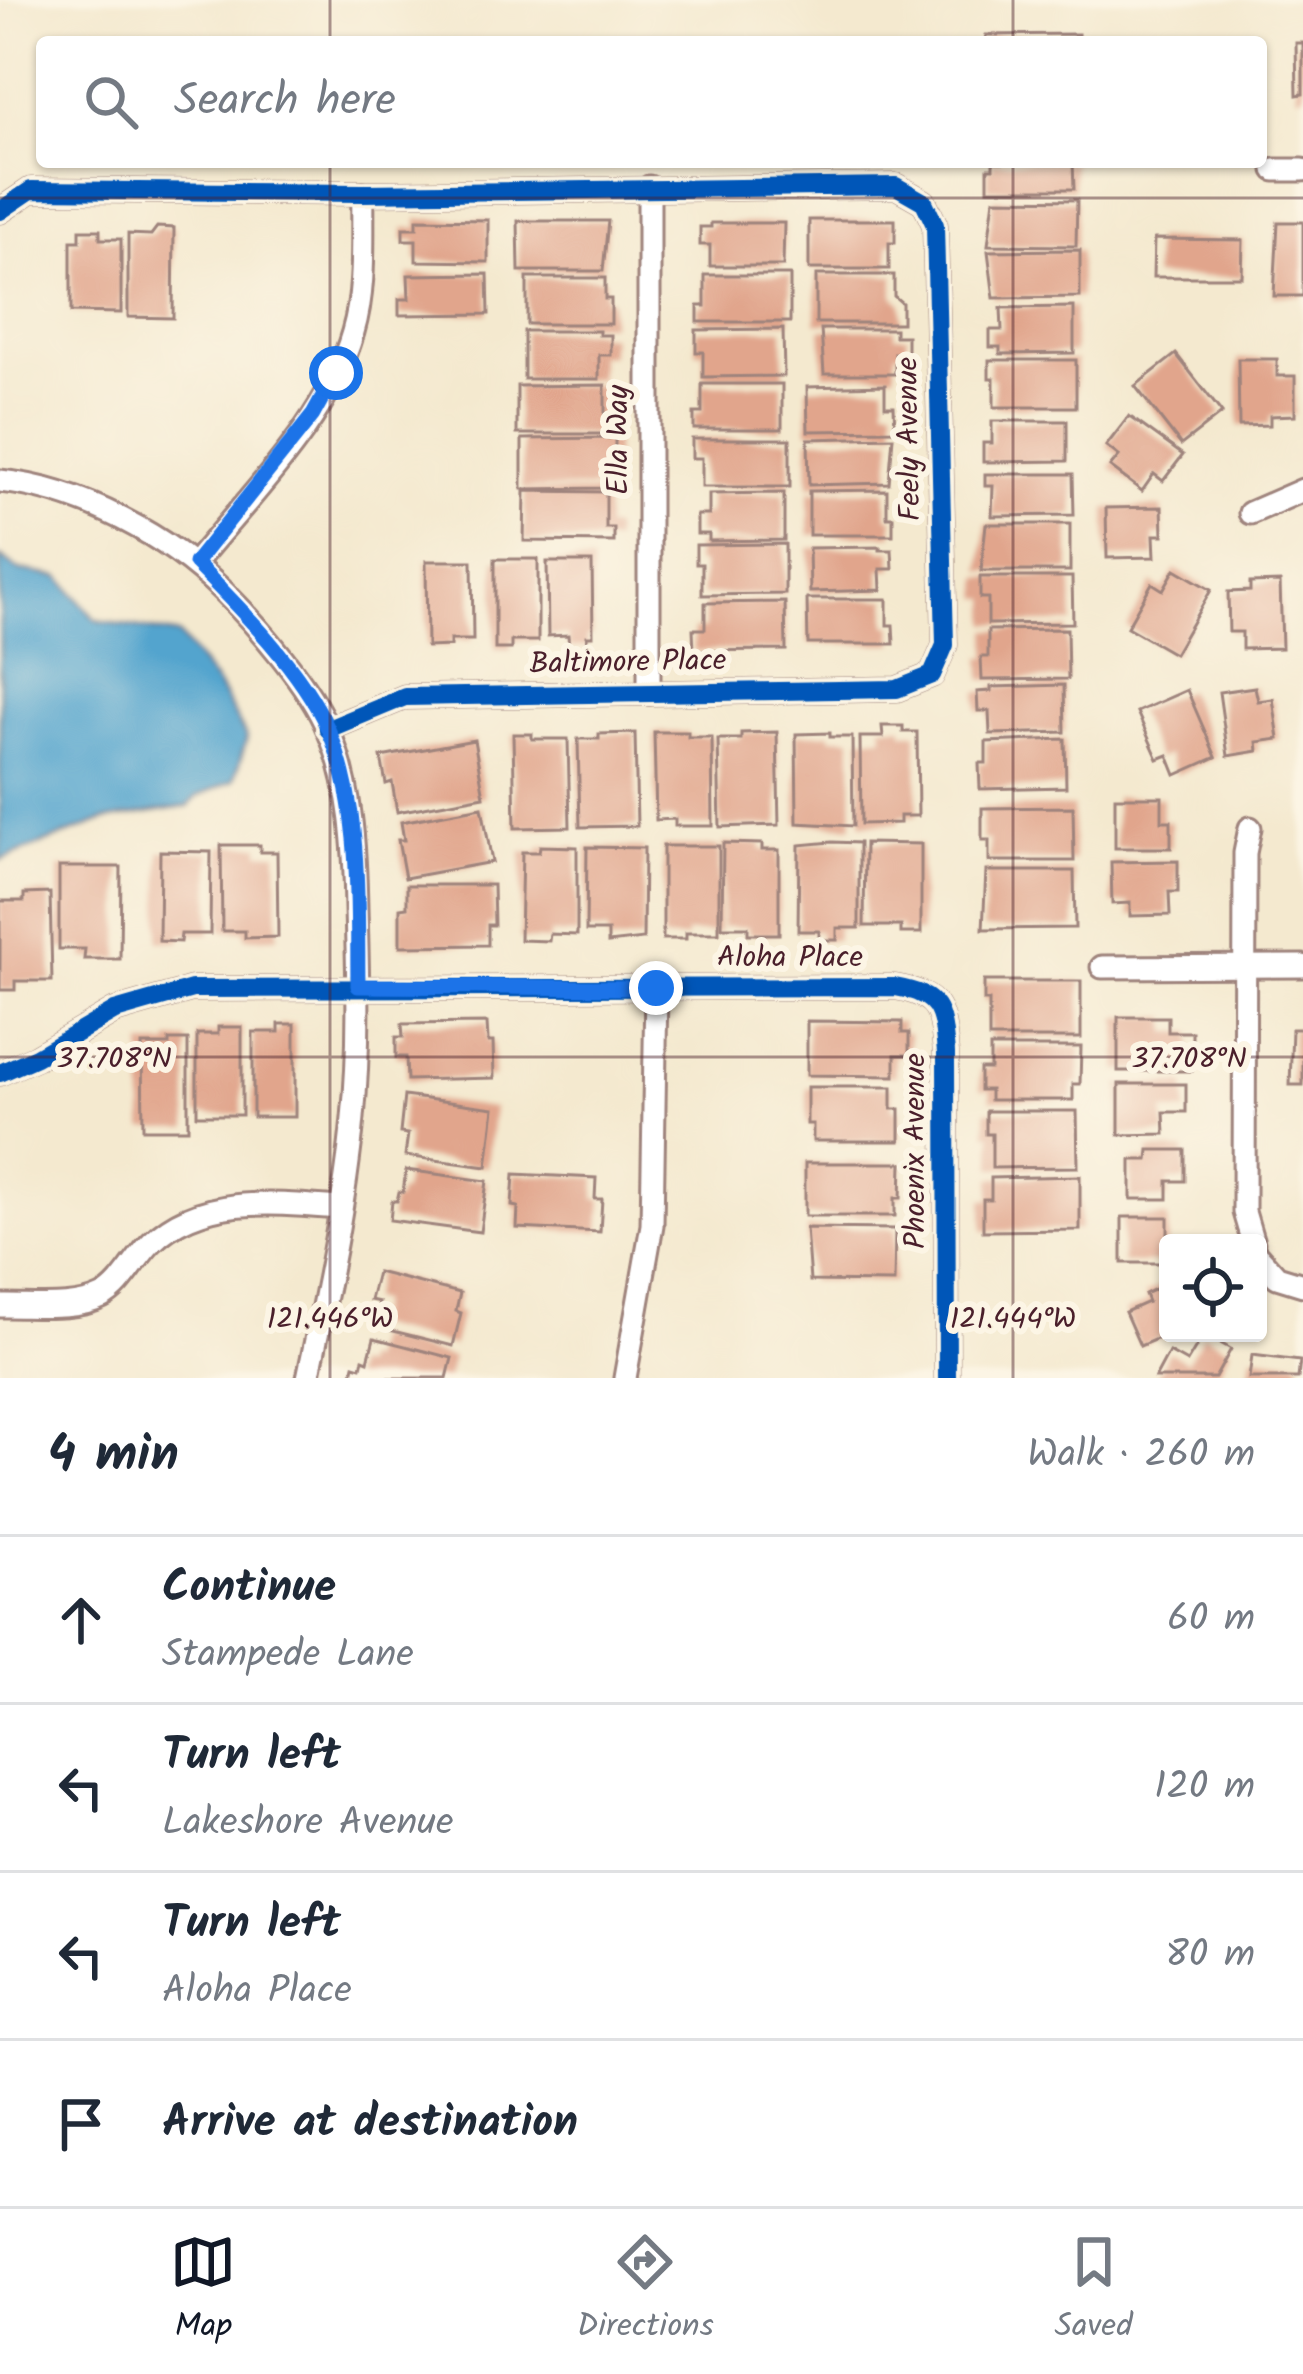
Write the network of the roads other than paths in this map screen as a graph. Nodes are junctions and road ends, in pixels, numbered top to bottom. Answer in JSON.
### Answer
{"nodes":[{"id":1,"x":1275,"y":170,"type":"dead end"},
{"id":2,"x":1303,"y":170,"type":"edge"},
{"id":3,"x":649,"y":188,"type":"junction"},
{"id":4,"x":363,"y":193,"type":"junction"},
{"id":5,"x":0,"y":211,"type":"edge"},
{"id":6,"x":0,"y":481,"type":"edge"},
{"id":7,"x":1303,"y":490,"type":"edge"},
{"id":8,"x":1250,"y":514,"type":"dead end"},
{"id":9,"x":195,"y":563,"type":"junction"},
{"id":10,"x":932,"y":675,"type":"joint"},
{"id":11,"x":649,"y":693,"type":"junction"},
{"id":12,"x":328,"y":729,"type":"junction"},
{"id":13,"x":1250,"y":828,"type":"dead end"},
{"id":14,"x":1303,"y":966,"type":"edge"},
{"id":15,"x":1102,"y":967,"type":"dead end"},
{"id":16,"x":1244,"y":967,"type":"junction"},
{"id":17,"x":358,"y":986,"type":"junction"},
{"id":18,"x":656,"y":988,"type":"junction"},
{"id":19,"x":932,"y":998,"type":"joint"},
{"id":20,"x":0,"y":1073,"type":"edge"},
{"id":21,"x":339,"y":1208,"type":"junction"},
{"id":22,"x":1250,"y":1234,"type":"edge"},
{"id":23,"x":1267,"y":1266,"type":"edge"},
{"id":24,"x":1303,"y":1285,"type":"edge"},
{"id":25,"x":0,"y":1306,"type":"edge"},
{"id":26,"x":308,"y":1378,"type":"edge"},
{"id":27,"x":625,"y":1378,"type":"edge"},
{"id":28,"x":947,"y":1378,"type":"edge"}],
"edges":[{"from":1,"to":2,"type":"street"},
{"from":3,"to":4,"type":"street"},
{"from":3,"to":10,"type":"street","name":"Feely Avenue"},
{"from":3,"to":11,"type":"street","name":"Ella Way"},
{"from":4,"to":5,"type":"street"},
{"from":4,"to":9,"type":"street"},
{"from":6,"to":9,"type":"street"},
{"from":7,"to":8,"type":"street"},
{"from":9,"to":12,"type":"street"},
{"from":10,"to":11,"type":"street","name":"Baltimore Place"},
{"from":11,"to":12,"type":"street","name":"Baltimore Place"},
{"from":12,"to":17,"type":"street"},
{"from":13,"to":16,"type":"street"},
{"from":14,"to":16,"type":"street"},
{"from":15,"to":16,"type":"street"},
{"from":16,"to":22,"type":"street"},
{"from":17,"to":18,"type":"street","name":"Aloha Place"},
{"from":17,"to":20,"type":"street","name":"Aloha Place"},
{"from":17,"to":21,"type":"street"},
{"from":18,"to":19,"type":"street","name":"Aloha Place"},
{"from":18,"to":27,"type":"street"},
{"from":19,"to":28,"type":"street","name":"Phoenix Avenue"},
{"from":21,"to":25,"type":"street"},
{"from":21,"to":26,"type":"street"},
{"from":23,"to":24,"type":"street"}]}
